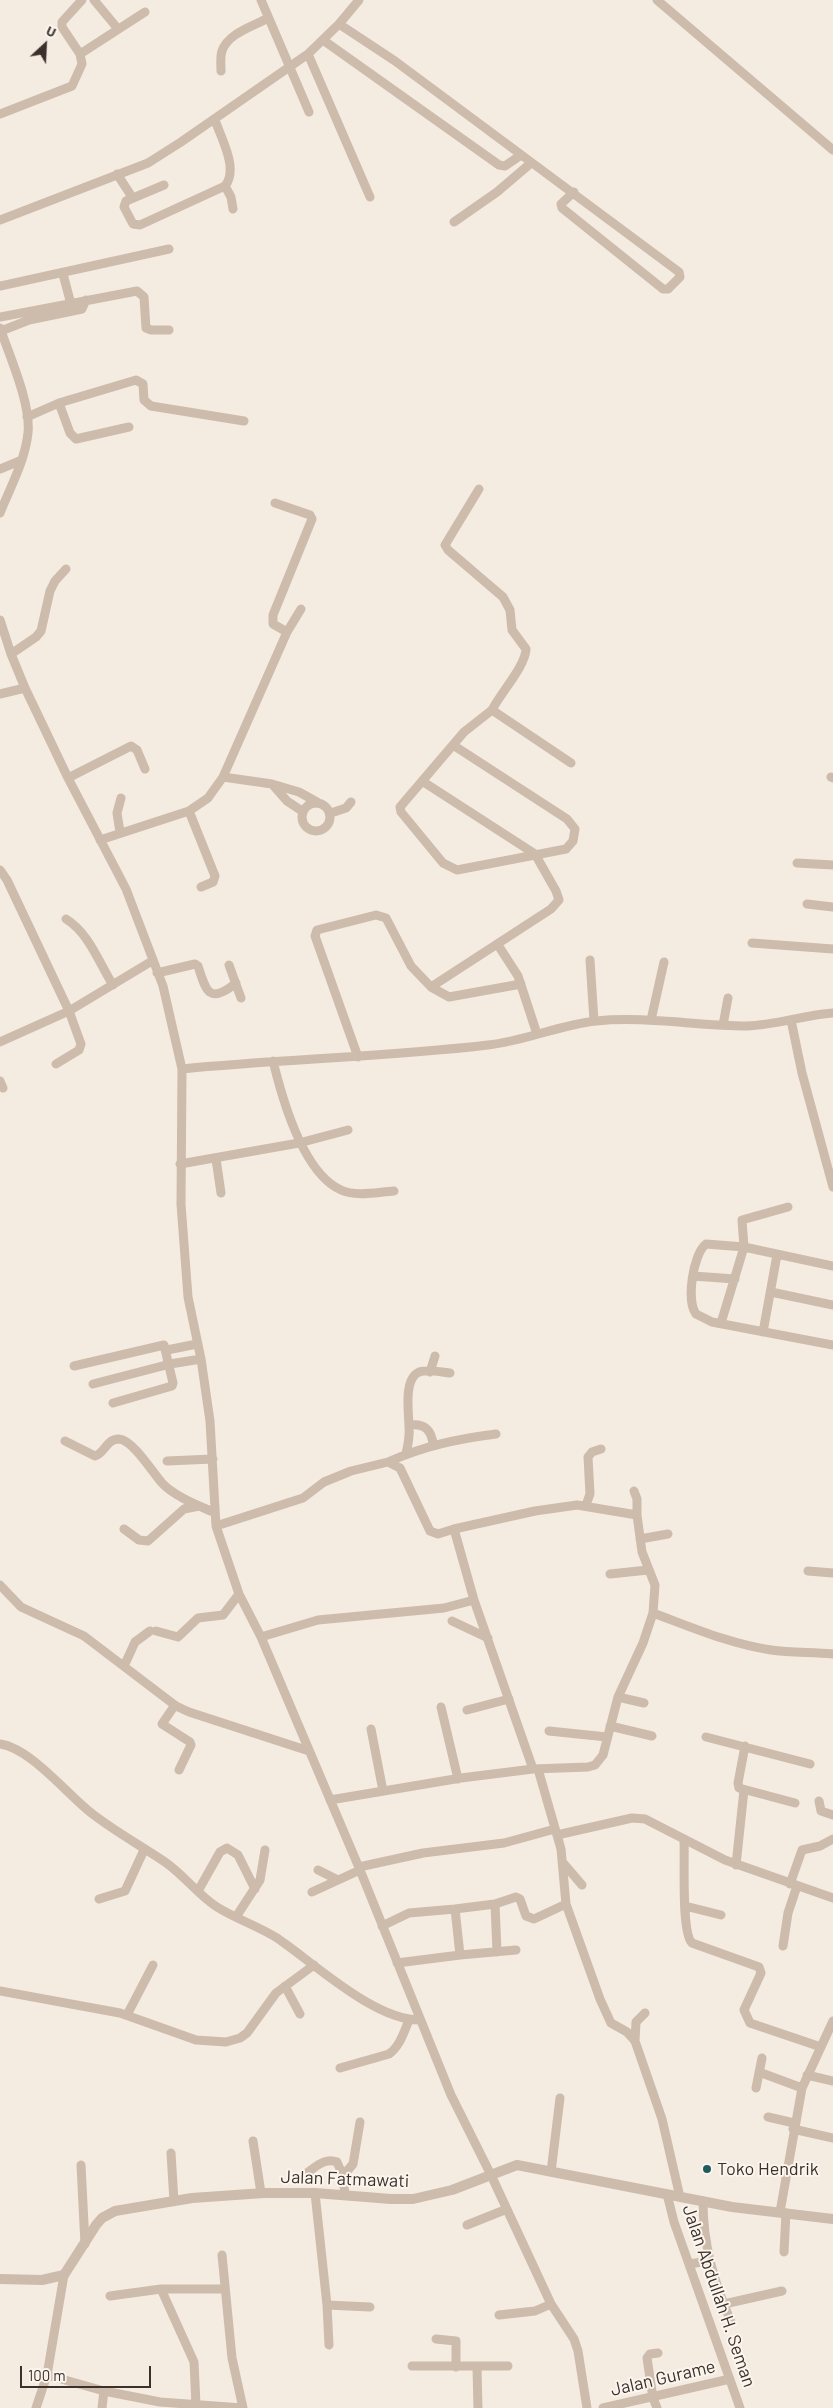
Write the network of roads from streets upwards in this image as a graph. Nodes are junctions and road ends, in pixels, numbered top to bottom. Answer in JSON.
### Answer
{"nodes":[{"id":1,"x":82,"y":0,"type":"edge"},
{"id":2,"x":94,"y":0,"type":"edge"},
{"id":3,"x":261,"y":0,"type":"edge"},
{"id":4,"x":359,"y":0,"type":"edge"},
{"id":5,"x":657,"y":0,"type":"edge"},
{"id":6,"x":145,"y":12,"type":"dead end"},
{"id":7,"x":268,"y":18,"type":"junction"},
{"id":8,"x":339,"y":24,"type":"junction"},
{"id":9,"x":118,"y":29,"type":"junction"},
{"id":10,"x":323,"y":40,"type":"junction"},
{"id":11,"x":80,"y":54,"type":"junction"},
{"id":12,"x":308,"y":54,"type":"junction"},
{"id":13,"x":288,"y":68,"type":"junction"},
{"id":14,"x":221,"y":71,"type":"dead end"},
{"id":15,"x":309,"y":112,"type":"dead end"},
{"id":16,"x":0,"y":114,"type":"edge"},
{"id":17,"x":215,"y":120,"type":"junction"},
{"id":18,"x":833,"y":150,"type":"edge"},
{"id":19,"x":521,"y":155,"type":"junction"},
{"id":20,"x":531,"y":163,"type":"junction"},
{"id":21,"x":117,"y":174,"type":"junction"},
{"id":22,"x":164,"y":184,"type":"dead end"},
{"id":23,"x":224,"y":186,"type":"junction"},
{"id":24,"x":574,"y":192,"type":"junction"},
{"id":25,"x":370,"y":196,"type":"dead end"},
{"id":26,"x":132,"y":197,"type":"junction"},
{"id":27,"x":234,"y":209,"type":"dead end"},
{"id":28,"x":0,"y":220,"type":"edge"},
{"id":29,"x":454,"y":222,"type":"dead end"},
{"id":30,"x":169,"y":249,"type":"dead end"},
{"id":31,"x":63,"y":274,"type":"junction"},
{"id":32,"x":0,"y":286,"type":"edge"},
{"id":33,"x":72,"y":307,"type":"junction"},
{"id":34,"x":0,"y":317,"type":"edge"},
{"id":35,"x":0,"y":330,"type":"edge"},
{"id":36,"x":169,"y":330,"type":"dead end"},
{"id":37,"x":59,"y":403,"type":"junction"},
{"id":38,"x":27,"y":416,"type":"junction"},
{"id":39,"x":244,"y":421,"type":"dead end"},
{"id":40,"x":129,"y":427,"type":"dead end"},
{"id":41,"x":22,"y":460,"type":"junction"},
{"id":42,"x":0,"y":469,"type":"edge"},
{"id":43,"x":479,"y":489,"type":"dead end"},
{"id":44,"x":275,"y":503,"type":"dead end"},
{"id":45,"x":0,"y":513,"type":"edge"},
{"id":46,"x":66,"y":569,"type":"dead end"},
{"id":47,"x":301,"y":609,"type":"dead end"},
{"id":48,"x":0,"y":620,"type":"edge"},
{"id":49,"x":287,"y":632,"type":"junction"},
{"id":50,"x":11,"y":654,"type":"junction"},
{"id":51,"x":25,"y":688,"type":"junction"},
{"id":52,"x":0,"y":694,"type":"edge"},
{"id":53,"x":492,"y":710,"type":"junction"},
{"id":54,"x":453,"y":745,"type":"junction"},
{"id":55,"x":571,"y":763,"type":"dead end"},
{"id":56,"x":145,"y":769,"type":"dead end"},
{"id":57,"x":223,"y":777,"type":"junction"},
{"id":58,"x":68,"y":778,"type":"junction"},
{"id":59,"x":422,"y":781,"type":"junction"},
{"id":60,"x":272,"y":784,"type":"junction"},
{"id":61,"x":121,"y":798,"type":"dead end"},
{"id":62,"x":317,"y":802,"type":"junction"},
{"id":63,"x":351,"y":802,"type":"dead end"},
{"id":64,"x":189,"y":810,"type":"junction"},
{"id":65,"x":302,"y":811,"type":"junction"},
{"id":66,"x":331,"y":813,"type":"junction"},
{"id":67,"x":120,"y":832,"type":"junction"},
{"id":68,"x":100,"y":840,"type":"junction"},
{"id":69,"x":535,"y":854,"type":"junction"},
{"id":70,"x":797,"y":863,"type":"dead end"},
{"id":71,"x":833,"y":865,"type":"edge"},
{"id":72,"x":0,"y":870,"type":"edge"},
{"id":73,"x":202,"y":888,"type":"dead end"},
{"id":74,"x":807,"y":904,"type":"dead end"},
{"id":75,"x":833,"y":906,"type":"edge"},
{"id":76,"x":66,"y":919,"type":"dead end"},
{"id":77,"x":752,"y":943,"type":"dead end"},
{"id":78,"x":498,"y":945,"type":"junction"},
{"id":79,"x":833,"y":948,"type":"edge"},
{"id":80,"x":590,"y":960,"type":"dead end"},
{"id":81,"x":152,"y":961,"type":"junction"},
{"id":82,"x":664,"y":962,"type":"dead end"},
{"id":83,"x":229,"y":965,"type":"dead end"},
{"id":84,"x":157,"y":973,"type":"junction"},
{"id":85,"x":236,"y":983,"type":"junction"},
{"id":86,"x":521,"y":984,"type":"junction"},
{"id":87,"x":113,"y":985,"type":"junction"},
{"id":88,"x":431,"y":987,"type":"junction"},
{"id":89,"x":241,"y":998,"type":"dead end"},
{"id":90,"x":728,"y":998,"type":"dead end"},
{"id":91,"x":68,"y":1011,"type":"junction"},
{"id":92,"x":833,"y":1013,"type":"edge"},
{"id":93,"x":651,"y":1020,"type":"junction"},
{"id":94,"x":791,"y":1020,"type":"junction"},
{"id":95,"x":594,"y":1021,"type":"junction"},
{"id":96,"x":723,"y":1025,"type":"junction"},
{"id":97,"x":536,"y":1034,"type":"junction"},
{"id":98,"x":0,"y":1042,"type":"edge"},
{"id":99,"x":358,"y":1057,"type":"junction"},
{"id":100,"x":273,"y":1061,"type":"junction"},
{"id":101,"x":56,"y":1064,"type":"dead end"},
{"id":102,"x":182,"y":1068,"type":"junction"},
{"id":103,"x":348,"y":1130,"type":"dead end"},
{"id":104,"x":299,"y":1143,"type":"junction"},
{"id":105,"x":216,"y":1159,"type":"junction"},
{"id":106,"x":180,"y":1164,"type":"junction"},
{"id":107,"x":833,"y":1187,"type":"edge"},
{"id":108,"x":394,"y":1191,"type":"dead end"},
{"id":109,"x":221,"y":1193,"type":"dead end"},
{"id":110,"x":788,"y":1207,"type":"dead end"},
{"id":111,"x":744,"y":1247,"type":"junction"},
{"id":112,"x":777,"y":1255,"type":"junction"},
{"id":113,"x":833,"y":1266,"type":"edge"},
{"id":114,"x":693,"y":1276,"type":"junction"},
{"id":115,"x":734,"y":1279,"type":"junction"},
{"id":116,"x":771,"y":1292,"type":"junction"},
{"id":117,"x":833,"y":1305,"type":"edge"},
{"id":118,"x":721,"y":1323,"type":"junction"},
{"id":119,"x":764,"y":1332,"type":"junction"},
{"id":120,"x":197,"y":1344,"type":"junction"},
{"id":121,"x":833,"y":1345,"type":"edge"},
{"id":122,"x":167,"y":1350,"type":"junction"},
{"id":123,"x":435,"y":1356,"type":"dead end"},
{"id":124,"x":201,"y":1359,"type":"junction"},
{"id":125,"x":170,"y":1364,"type":"junction"},
{"id":126,"x":74,"y":1366,"type":"dead end"},
{"id":127,"x":430,"y":1372,"type":"junction"},
{"id":128,"x":450,"y":1373,"type":"dead end"},
{"id":129,"x":92,"y":1384,"type":"dead end"},
{"id":130,"x":113,"y":1403,"type":"dead end"},
{"id":131,"x":410,"y":1425,"type":"junction"},
{"id":132,"x":496,"y":1434,"type":"dead end"},
{"id":133,"x":65,"y":1441,"type":"dead end"},
{"id":134,"x":433,"y":1444,"type":"junction"},
{"id":135,"x":601,"y":1449,"type":"dead end"},
{"id":136,"x":406,"y":1454,"type":"junction"},
{"id":137,"x":213,"y":1459,"type":"junction"},
{"id":138,"x":167,"y":1461,"type":"dead end"},
{"id":139,"x":388,"y":1462,"type":"junction"},
{"id":140,"x":634,"y":1491,"type":"dead end"},
{"id":141,"x":586,"y":1505,"type":"junction"},
{"id":142,"x":199,"y":1506,"type":"junction"},
{"id":143,"x":213,"y":1512,"type":"junction"},
{"id":144,"x":637,"y":1515,"type":"junction"},
{"id":145,"x":216,"y":1526,"type":"junction"},
{"id":146,"x":124,"y":1529,"type":"dead end"},
{"id":147,"x":454,"y":1529,"type":"junction"},
{"id":148,"x":668,"y":1534,"type":"dead end"},
{"id":149,"x":640,"y":1539,"type":"junction"},
{"id":150,"x":648,"y":1570,"type":"junction"},
{"id":151,"x":808,"y":1571,"type":"dead end"},
{"id":152,"x":833,"y":1573,"type":"edge"},
{"id":153,"x":610,"y":1574,"type":"dead end"},
{"id":154,"x":0,"y":1585,"type":"edge"},
{"id":155,"x":239,"y":1594,"type":"junction"},
{"id":156,"x":474,"y":1600,"type":"junction"},
{"id":157,"x":653,"y":1613,"type":"junction"},
{"id":158,"x":452,"y":1621,"type":"dead end"},
{"id":159,"x":261,"y":1637,"type":"junction"},
{"id":160,"x":488,"y":1638,"type":"junction"},
{"id":161,"x":833,"y":1654,"type":"edge"},
{"id":162,"x":124,"y":1666,"type":"junction"},
{"id":163,"x":618,"y":1698,"type":"junction"},
{"id":164,"x":509,"y":1699,"type":"junction"},
{"id":165,"x":644,"y":1703,"type":"dead end"},
{"id":166,"x":175,"y":1705,"type":"junction"},
{"id":167,"x":441,"y":1707,"type":"dead end"},
{"id":168,"x":467,"y":1710,"type":"dead end"},
{"id":169,"x":610,"y":1726,"type":"junction"},
{"id":170,"x":371,"y":1729,"type":"dead end"},
{"id":171,"x":549,"y":1730,"type":"dead end"},
{"id":172,"x":652,"y":1736,"type":"dead end"},
{"id":173,"x":607,"y":1737,"type":"junction"},
{"id":174,"x":706,"y":1737,"type":"dead end"},
{"id":175,"x":0,"y":1744,"type":"edge"},
{"id":176,"x":745,"y":1746,"type":"junction"},
{"id":177,"x":308,"y":1751,"type":"junction"},
{"id":178,"x":810,"y":1764,"type":"dead end"},
{"id":179,"x":535,"y":1769,"type":"junction"},
{"id":180,"x":179,"y":1770,"type":"dead end"},
{"id":181,"x":458,"y":1778,"type":"junction"},
{"id":182,"x":744,"y":1790,"type":"junction"},
{"id":183,"x":383,"y":1791,"type":"junction"},
{"id":184,"x":330,"y":1800,"type":"junction"},
{"id":185,"x":819,"y":1801,"type":"dead end"},
{"id":186,"x":795,"y":1803,"type":"dead end"},
{"id":187,"x":833,"y":1815,"type":"edge"},
{"id":188,"x":556,"y":1832,"type":"junction"},
{"id":189,"x":833,"y":1839,"type":"edge"},
{"id":190,"x":684,"y":1841,"type":"junction"},
{"id":191,"x":144,"y":1850,"type":"junction"},
{"id":192,"x":264,"y":1850,"type":"dead end"},
{"id":193,"x":564,"y":1864,"type":"junction"},
{"id":194,"x":736,"y":1865,"type":"junction"},
{"id":195,"x":360,"y":1868,"type":"junction"},
{"id":196,"x":318,"y":1870,"type":"dead end"},
{"id":197,"x":338,"y":1880,"type":"junction"},
{"id":198,"x":582,"y":1885,"type":"dead end"},
{"id":199,"x":794,"y":1885,"type":"junction"},
{"id":200,"x":255,"y":1890,"type":"junction"},
{"id":201,"x":198,"y":1891,"type":"junction"},
{"id":202,"x":312,"y":1892,"type":"dead end"},
{"id":203,"x":833,"y":1898,"type":"edge"},
{"id":204,"x":99,"y":1899,"type":"dead end"},
{"id":205,"x":495,"y":1904,"type":"junction"},
{"id":206,"x":566,"y":1904,"type":"junction"},
{"id":207,"x":685,"y":1906,"type":"junction"},
{"id":208,"x":455,"y":1909,"type":"junction"},
{"id":209,"x":721,"y":1915,"type":"dead end"},
{"id":210,"x":236,"y":1917,"type":"junction"},
{"id":211,"x":382,"y":1926,"type":"junction"},
{"id":212,"x":783,"y":1946,"type":"dead end"},
{"id":213,"x":516,"y":1950,"type":"dead end"},
{"id":214,"x":497,"y":1952,"type":"junction"},
{"id":215,"x":460,"y":1956,"type":"junction"},
{"id":216,"x":397,"y":1963,"type":"junction"},
{"id":217,"x":314,"y":1965,"type":"junction"},
{"id":218,"x":153,"y":1966,"type":"dead end"},
{"id":219,"x":285,"y":1986,"type":"junction"},
{"id":220,"x":0,"y":1991,"type":"edge"},
{"id":221,"x":645,"y":2013,"type":"dead end"},
{"id":222,"x":300,"y":2014,"type":"dead end"},
{"id":223,"x":127,"y":2015,"type":"junction"},
{"id":224,"x":409,"y":2020,"type":"junction"},
{"id":225,"x":420,"y":2020,"type":"junction"},
{"id":226,"x":833,"y":2020,"type":"edge"},
{"id":227,"x":635,"y":2041,"type":"junction"},
{"id":228,"x":821,"y":2047,"type":"junction"},
{"id":229,"x":762,"y":2058,"type":"dead end"},
{"id":230,"x":340,"y":2068,"type":"dead end"},
{"id":231,"x":759,"y":2072,"type":"junction"},
{"id":232,"x":807,"y":2075,"type":"junction"},
{"id":233,"x":833,"y":2081,"type":"edge"},
{"id":234,"x":756,"y":2088,"type":"dead end"},
{"id":235,"x":802,"y":2088,"type":"junction"},
{"id":236,"x":560,"y":2098,"type":"dead end"},
{"id":237,"x":768,"y":2117,"type":"dead end"},
{"id":238,"x":360,"y":2122,"type":"dead end"},
{"id":239,"x":794,"y":2126,"type":"junction"},
{"id":240,"x":833,"y":2138,"type":"edge"},
{"id":241,"x":253,"y":2141,"type":"dead end"},
{"id":242,"x":171,"y":2153,"type":"dead end"},
{"id":243,"x":81,"y":2165,"type":"dead end"},
{"id":244,"x":551,"y":2172,"type":"junction"},
{"id":245,"x":305,"y":2174,"type":"dead end"},
{"id":246,"x":491,"y":2175,"type":"junction"},
{"id":247,"x":342,"y":2176,"type":"junction"},
{"id":248,"x":261,"y":2193,"type":"junction"},
{"id":249,"x":315,"y":2193,"type":"junction"},
{"id":250,"x":667,"y":2194,"type":"junction"},
{"id":251,"x":345,"y":2195,"type":"junction"},
{"id":252,"x":680,"y":2197,"type":"junction"},
{"id":253,"x":174,"y":2201,"type":"junction"},
{"id":254,"x":703,"y":2201,"type":"junction"},
{"id":255,"x":507,"y":2209,"type":"junction"},
{"id":256,"x":783,"y":2213,"type":"junction"},
{"id":257,"x":833,"y":2219,"type":"edge"},
{"id":258,"x":466,"y":2225,"type":"dead end"},
{"id":259,"x":84,"y":2244,"type":"junction"},
{"id":260,"x":784,"y":2252,"type":"dead end"},
{"id":261,"x":222,"y":2255,"type":"dead end"},
{"id":262,"x":710,"y":2261,"type":"junction"},
{"id":263,"x":689,"y":2264,"type":"junction"},
{"id":264,"x":64,"y":2275,"type":"junction"},
{"id":265,"x":0,"y":2280,"type":"edge"},
{"id":266,"x":161,"y":2289,"type":"junction"},
{"id":267,"x":224,"y":2289,"type":"junction"},
{"id":268,"x":782,"y":2291,"type":"dead end"},
{"id":269,"x":110,"y":2296,"type":"dead end"},
{"id":270,"x":551,"y":2304,"type":"junction"},
{"id":271,"x":724,"y":2304,"type":"junction"},
{"id":272,"x":327,"y":2305,"type":"junction"},
{"id":273,"x":370,"y":2308,"type":"dead end"},
{"id":274,"x":499,"y":2315,"type":"dead end"},
{"id":275,"x":731,"y":2322,"type":"dead end"},
{"id":276,"x":436,"y":2339,"type":"dead end"},
{"id":277,"x":329,"y":2345,"type":"dead end"},
{"id":278,"x":658,"y":2353,"type":"dead end"},
{"id":279,"x":412,"y":2366,"type":"dead end"},
{"id":280,"x":508,"y":2366,"type":"dead end"},
{"id":281,"x":456,"y":2367,"type":"junction"},
{"id":282,"x":477,"y":2368,"type":"junction"},
{"id":283,"x":47,"y":2375,"type":"junction"},
{"id":284,"x":730,"y":2379,"type":"junction"},
{"id":285,"x":104,"y":2391,"type":"junction"},
{"id":286,"x":653,"y":2398,"type":"junction"},
{"id":287,"x":196,"y":2405,"type":"junction"},
{"id":288,"x":225,"y":2407,"type":"edge"},
{"id":289,"x":36,"y":2408,"type":"edge"},
{"id":290,"x":102,"y":2408,"type":"edge"},
{"id":291,"x":243,"y":2408,"type":"edge"},
{"id":292,"x":478,"y":2408,"type":"edge"},
{"id":293,"x":587,"y":2408,"type":"edge"},
{"id":294,"x":603,"y":2408,"type":"edge"},
{"id":295,"x":657,"y":2408,"type":"edge"},
{"id":296,"x":740,"y":2408,"type":"edge"}],
"edges":[{"from":1,"to":11,"type":"street"},
{"from":2,"to":9,"type":"street"},
{"from":3,"to":7,"type":"street"},
{"from":4,"to":8,"type":"street"},
{"from":5,"to":18,"type":"street"},
{"from":6,"to":9,"type":"street"},
{"from":7,"to":13,"type":"street"},
{"from":7,"to":14,"type":"street"},
{"from":8,"to":10,"type":"street"},
{"from":8,"to":19,"type":"street"},
{"from":9,"to":11,"type":"street"},
{"from":10,"to":12,"type":"street"},
{"from":10,"to":19,"type":"street"},
{"from":11,"to":16,"type":"street"},
{"from":12,"to":13,"type":"street"},
{"from":12,"to":25,"type":"street"},
{"from":13,"to":15,"type":"street"},
{"from":13,"to":17,"type":"street"},
{"from":17,"to":21,"type":"street"},
{"from":17,"to":23,"type":"street"},
{"from":19,"to":20,"type":"street"},
{"from":20,"to":24,"type":"street"},
{"from":20,"to":29,"type":"street"},
{"from":21,"to":26,"type":"street"},
{"from":21,"to":28,"type":"street"},
{"from":22,"to":26,"type":"street"},
{"from":23,"to":26,"type":"street"},
{"from":23,"to":27,"type":"street"},
{"from":24,"to":24,"type":"street"},
{"from":30,"to":31,"type":"street"},
{"from":31,"to":32,"type":"street"},
{"from":31,"to":33,"type":"street"},
{"from":33,"to":34,"type":"street"},
{"from":33,"to":35,"type":"street"},
{"from":33,"to":36,"type":"street"},
{"from":35,"to":38,"type":"street"},
{"from":37,"to":38,"type":"street"},
{"from":37,"to":39,"type":"street"},
{"from":37,"to":40,"type":"street"},
{"from":38,"to":41,"type":"street"},
{"from":41,"to":42,"type":"street"},
{"from":41,"to":45,"type":"street"},
{"from":43,"to":53,"type":"street"},
{"from":44,"to":49,"type":"street"},
{"from":46,"to":50,"type":"street"},
{"from":47,"to":49,"type":"street"},
{"from":48,"to":50,"type":"street"},
{"from":49,"to":57,"type":"street"},
{"from":50,"to":51,"type":"street"},
{"from":51,"to":52,"type":"street"},
{"from":51,"to":58,"type":"street"},
{"from":53,"to":54,"type":"street"},
{"from":53,"to":55,"type":"street"},
{"from":54,"to":59,"type":"street"},
{"from":54,"to":69,"type":"street"},
{"from":56,"to":58,"type":"street"},
{"from":57,"to":60,"type":"street"},
{"from":57,"to":64,"type":"street"},
{"from":58,"to":68,"type":"street"},
{"from":59,"to":69,"type":"street"},
{"from":59,"to":69,"type":"street"},
{"from":60,"to":62,"type":"street"},
{"from":60,"to":65,"type":"street"},
{"from":61,"to":67,"type":"street"},
{"from":62,"to":65,"type":"street"},
{"from":62,"to":66,"type":"street"},
{"from":63,"to":66,"type":"street"},
{"from":64,"to":67,"type":"street"},
{"from":64,"to":73,"type":"street"},
{"from":65,"to":66,"type":"street"},
{"from":67,"to":68,"type":"street"},
{"from":68,"to":81,"type":"street"},
{"from":69,"to":78,"type":"street"},
{"from":70,"to":71,"type":"street"},
{"from":72,"to":91,"type":"street"},
{"from":74,"to":75,"type":"street"},
{"from":76,"to":87,"type":"street"},
{"from":77,"to":79,"type":"street"},
{"from":78,"to":86,"type":"street"},
{"from":78,"to":88,"type":"street"},
{"from":80,"to":95,"type":"street"},
{"from":81,"to":84,"type":"street"},
{"from":81,"to":87,"type":"street"},
{"from":82,"to":93,"type":"street"},
{"from":83,"to":85,"type":"street"},
{"from":84,"to":85,"type":"street"},
{"from":84,"to":102,"type":"street"},
{"from":85,"to":89,"type":"street"},
{"from":86,"to":88,"type":"street"},
{"from":86,"to":97,"type":"street"},
{"from":87,"to":91,"type":"street"},
{"from":88,"to":99,"type":"street"},
{"from":90,"to":96,"type":"street"},
{"from":91,"to":98,"type":"street"},
{"from":91,"to":101,"type":"street"},
{"from":92,"to":94,"type":"street"},
{"from":93,"to":95,"type":"street"},
{"from":93,"to":96,"type":"street"},
{"from":94,"to":96,"type":"street"},
{"from":94,"to":107,"type":"street"},
{"from":95,"to":97,"type":"street"},
{"from":97,"to":99,"type":"street"},
{"from":99,"to":100,"type":"street"},
{"from":100,"to":102,"type":"street"},
{"from":100,"to":104,"type":"street"},
{"from":102,"to":106,"type":"street"},
{"from":103,"to":104,"type":"street"},
{"from":104,"to":105,"type":"street"},
{"from":104,"to":108,"type":"street"},
{"from":105,"to":106,"type":"street"},
{"from":105,"to":109,"type":"street"},
{"from":106,"to":120,"type":"street"},
{"from":110,"to":111,"type":"street"},
{"from":111,"to":112,"type":"street"},
{"from":111,"to":114,"type":"street"},
{"from":111,"to":115,"type":"street"},
{"from":112,"to":113,"type":"street"},
{"from":112,"to":116,"type":"street"},
{"from":114,"to":115,"type":"street"},
{"from":114,"to":118,"type":"street"},
{"from":115,"to":118,"type":"street"},
{"from":116,"to":117,"type":"street"},
{"from":116,"to":119,"type":"street"},
{"from":118,"to":119,"type":"street"},
{"from":119,"to":121,"type":"street"},
{"from":120,"to":122,"type":"street"},
{"from":120,"to":124,"type":"street"},
{"from":122,"to":125,"type":"street"},
{"from":122,"to":126,"type":"street"},
{"from":123,"to":127,"type":"street"},
{"from":124,"to":125,"type":"street"},
{"from":124,"to":137,"type":"street"},
{"from":125,"to":129,"type":"street"},
{"from":125,"to":130,"type":"street"},
{"from":127,"to":128,"type":"street"},
{"from":127,"to":131,"type":"street"},
{"from":131,"to":134,"type":"street"},
{"from":131,"to":136,"type":"street"},
{"from":132,"to":134,"type":"street"},
{"from":133,"to":142,"type":"street"},
{"from":134,"to":136,"type":"street"},
{"from":135,"to":141,"type":"street"},
{"from":136,"to":139,"type":"street"},
{"from":137,"to":138,"type":"street"},
{"from":137,"to":143,"type":"street"},
{"from":139,"to":145,"type":"street"},
{"from":139,"to":147,"type":"street"},
{"from":140,"to":144,"type":"street"},
{"from":141,"to":144,"type":"street"},
{"from":141,"to":147,"type":"street"},
{"from":142,"to":143,"type":"street"},
{"from":142,"to":146,"type":"street"},
{"from":143,"to":145,"type":"street"},
{"from":144,"to":149,"type":"street"},
{"from":145,"to":155,"type":"street"},
{"from":147,"to":156,"type":"street"},
{"from":148,"to":149,"type":"street"},
{"from":149,"to":150,"type":"street"},
{"from":150,"to":153,"type":"street"},
{"from":150,"to":157,"type":"street"},
{"from":151,"to":152,"type":"street"},
{"from":154,"to":162,"type":"street"},
{"from":155,"to":159,"type":"street"},
{"from":155,"to":162,"type":"street"},
{"from":156,"to":159,"type":"street"},
{"from":156,"to":160,"type":"street"},
{"from":157,"to":161,"type":"street"},
{"from":157,"to":163,"type":"street"},
{"from":158,"to":160,"type":"street"},
{"from":159,"to":177,"type":"street"},
{"from":160,"to":164,"type":"street"},
{"from":162,"to":166,"type":"street"},
{"from":163,"to":165,"type":"street"},
{"from":163,"to":169,"type":"street"},
{"from":164,"to":168,"type":"street"},
{"from":164,"to":179,"type":"street"},
{"from":166,"to":177,"type":"street"},
{"from":166,"to":180,"type":"street"},
{"from":167,"to":181,"type":"street"},
{"from":169,"to":172,"type":"street"},
{"from":169,"to":173,"type":"street"},
{"from":170,"to":183,"type":"street"},
{"from":171,"to":173,"type":"street"},
{"from":173,"to":179,"type":"street"},
{"from":174,"to":176,"type":"street"},
{"from":175,"to":191,"type":"street"},
{"from":176,"to":178,"type":"street"},
{"from":176,"to":182,"type":"street"},
{"from":177,"to":184,"type":"street"},
{"from":179,"to":181,"type":"street"},
{"from":179,"to":188,"type":"street"},
{"from":181,"to":183,"type":"street"},
{"from":182,"to":186,"type":"street"},
{"from":182,"to":194,"type":"street"},
{"from":183,"to":184,"type":"street"},
{"from":184,"to":195,"type":"street"},
{"from":185,"to":187,"type":"street"},
{"from":188,"to":190,"type":"street"},
{"from":188,"to":193,"type":"street"},
{"from":188,"to":195,"type":"street"},
{"from":189,"to":199,"type":"street"},
{"from":190,"to":194,"type":"street"},
{"from":190,"to":207,"type":"street"},
{"from":191,"to":201,"type":"street"},
{"from":191,"to":204,"type":"street"},
{"from":192,"to":200,"type":"street"},
{"from":193,"to":198,"type":"street"},
{"from":193,"to":206,"type":"street"},
{"from":194,"to":199,"type":"street"},
{"from":195,"to":197,"type":"street"},
{"from":195,"to":211,"type":"street"},
{"from":196,"to":197,"type":"street"},
{"from":197,"to":202,"type":"street"},
{"from":199,"to":203,"type":"street"},
{"from":199,"to":212,"type":"street"},
{"from":200,"to":201,"type":"street"},
{"from":200,"to":210,"type":"street"},
{"from":201,"to":210,"type":"street"},
{"from":205,"to":206,"type":"street"},
{"from":205,"to":208,"type":"street"},
{"from":205,"to":214,"type":"street"},
{"from":206,"to":227,"type":"street"},
{"from":207,"to":209,"type":"street"},
{"from":207,"to":228,"type":"street"},
{"from":208,"to":211,"type":"street"},
{"from":208,"to":215,"type":"street"},
{"from":210,"to":217,"type":"street"},
{"from":211,"to":216,"type":"street"},
{"from":213,"to":214,"type":"street"},
{"from":214,"to":215,"type":"street"},
{"from":215,"to":216,"type":"street"},
{"from":216,"to":225,"type":"street"},
{"from":217,"to":219,"type":"street"},
{"from":217,"to":224,"type":"street"},
{"from":218,"to":223,"type":"street"},
{"from":219,"to":222,"type":"street"},
{"from":219,"to":223,"type":"street"},
{"from":220,"to":223,"type":"street"},
{"from":221,"to":227,"type":"street"},
{"from":224,"to":225,"type":"street"},
{"from":224,"to":230,"type":"street"},
{"from":225,"to":246,"type":"street"},
{"from":226,"to":228,"type":"street"},
{"from":227,"to":252,"type":"street"},
{"from":228,"to":232,"type":"street"},
{"from":229,"to":231,"type":"street"},
{"from":231,"to":234,"type":"street"},
{"from":231,"to":235,"type":"street"},
{"from":232,"to":233,"type":"street"},
{"from":232,"to":235,"type":"street"},
{"from":235,"to":239,"type":"street"},
{"from":236,"to":244,"type":"street"},
{"from":237,"to":239,"type":"street"},
{"from":238,"to":247,"type":"street"},
{"from":239,"to":240,"type":"street"},
{"from":239,"to":256,"type":"street"},
{"from":241,"to":248,"type":"street"},
{"from":242,"to":253,"type":"street"},
{"from":243,"to":259,"type":"street"},
{"from":244,"to":246,"type":"street","name":"Jalan Fatmawati"},
{"from":244,"to":250,"type":"street","name":"Jalan Fatmawati"},
{"from":245,"to":247,"type":"street"},
{"from":246,"to":251,"type":"street","name":"Jalan Fatmawati"},
{"from":246,"to":255,"type":"street"},
{"from":247,"to":251,"type":"street"},
{"from":248,"to":249,"type":"street","name":"Jalan Fatmawati"},
{"from":248,"to":253,"type":"street","name":"Jalan Fatmawati"},
{"from":249,"to":251,"type":"street","name":"Jalan Fatmawati"},
{"from":249,"to":272,"type":"street"},
{"from":250,"to":252,"type":"street","name":"Jalan Fatmawati"},
{"from":250,"to":263,"type":"street","name":"Jalan Abdullah H. Seman"},
{"from":252,"to":254,"type":"street","name":"Jalan Fatmawati"},
{"from":253,"to":259,"type":"street","name":"Jalan Fatmawati"},
{"from":254,"to":256,"type":"street","name":"Jalan Fatmawati"},
{"from":254,"to":262,"type":"street"},
{"from":255,"to":258,"type":"street"},
{"from":255,"to":270,"type":"street"},
{"from":256,"to":257,"type":"street","name":"Jalan Fatmawati"},
{"from":256,"to":260,"type":"street"},
{"from":259,"to":264,"type":"street","name":"Jalan Fatmawati"},
{"from":261,"to":267,"type":"street"},
{"from":262,"to":263,"type":"street"},
{"from":262,"to":271,"type":"street"},
{"from":263,"to":284,"type":"street","name":"Jalan Abdullah H. Seman"},
{"from":264,"to":265,"type":"street"},
{"from":264,"to":283,"type":"street"},
{"from":266,"to":267,"type":"street"},
{"from":266,"to":269,"type":"street"},
{"from":266,"to":287,"type":"street"},
{"from":267,"to":291,"type":"street"},
{"from":268,"to":271,"type":"street"},
{"from":270,"to":274,"type":"street"},
{"from":270,"to":293,"type":"street"},
{"from":271,"to":275,"type":"street"},
{"from":272,"to":273,"type":"street"},
{"from":272,"to":277,"type":"street"},
{"from":276,"to":281,"type":"street"},
{"from":278,"to":286,"type":"street"},
{"from":279,"to":281,"type":"street"},
{"from":280,"to":282,"type":"street"},
{"from":281,"to":282,"type":"street"},
{"from":282,"to":292,"type":"street"},
{"from":283,"to":285,"type":"street"},
{"from":283,"to":289,"type":"street"},
{"from":284,"to":286,"type":"street","name":"Jalan Gurame"},
{"from":284,"to":296,"type":"street","name":"Jalan Abdullah H. Seman"},
{"from":285,"to":287,"type":"street"},
{"from":285,"to":290,"type":"street"},
{"from":286,"to":294,"type":"street","name":"Jalan Gurame"},
{"from":286,"to":295,"type":"street"},
{"from":287,"to":288,"type":"street"},
{"from":288,"to":291,"type":"street"}]}
